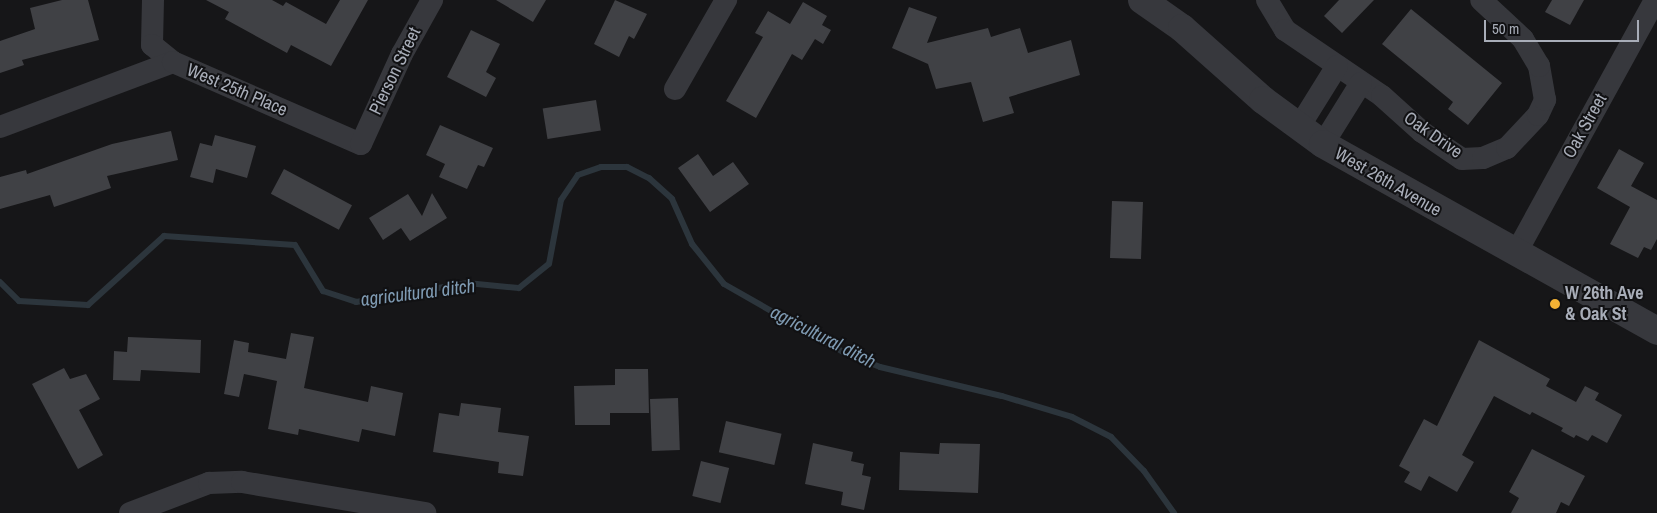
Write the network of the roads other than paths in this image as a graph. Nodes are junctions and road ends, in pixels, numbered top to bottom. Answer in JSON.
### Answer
{"nodes":[{"id":1,"x":153,"y":0,"type":"edge"},
{"id":2,"x":432,"y":0,"type":"edge"},
{"id":3,"x":726,"y":0,"type":"edge"},
{"id":4,"x":1142,"y":0,"type":"edge"},
{"id":5,"x":1267,"y":0,"type":"edge"},
{"id":6,"x":1481,"y":0,"type":"edge"},
{"id":7,"x":1655,"y":0,"type":"edge"},
{"id":8,"x":173,"y":62,"type":"junction"},
{"id":9,"x":1337,"y":66,"type":"junction"},
{"id":10,"x":1361,"y":83,"type":"junction"},
{"id":11,"x":675,"y":90,"type":"dead end"},
{"id":12,"x":0,"y":127,"type":"edge"},
{"id":13,"x":1299,"y":127,"type":"junction"},
{"id":14,"x":360,"y":144,"type":"joint"},
{"id":15,"x":1323,"y":144,"type":"junction"},
{"id":16,"x":1516,"y":253,"type":"junction"},
{"id":17,"x":1657,"y":331,"type":"edge"},
{"id":18,"x":130,"y":513,"type":"edge"},
{"id":19,"x":425,"y":513,"type":"edge"}],
"edges":[{"from":1,"to":8,"type":"street"},
{"from":2,"to":14,"type":"street","name":"Pierson Street"},
{"from":3,"to":11,"type":"street"},
{"from":4,"to":13,"type":"street","name":"West 26th Avenue"},
{"from":5,"to":9,"type":"street","name":"Oak Drive"},
{"from":6,"to":10,"type":"street","name":"Oak Drive"},
{"from":7,"to":16,"type":"street","name":"Oak Street"},
{"from":8,"to":12,"type":"street","name":"West 25th Place"},
{"from":8,"to":14,"type":"street","name":"West 25th Place"},
{"from":9,"to":10,"type":"street","name":"Oak Drive"},
{"from":9,"to":13,"type":"street"},
{"from":10,"to":15,"type":"street"},
{"from":13,"to":15,"type":"street","name":"West 26th Avenue"},
{"from":15,"to":16,"type":"street","name":"West 26th Avenue"},
{"from":16,"to":17,"type":"street","name":"West 26th Avenue"},
{"from":18,"to":19,"type":"street"}]}
